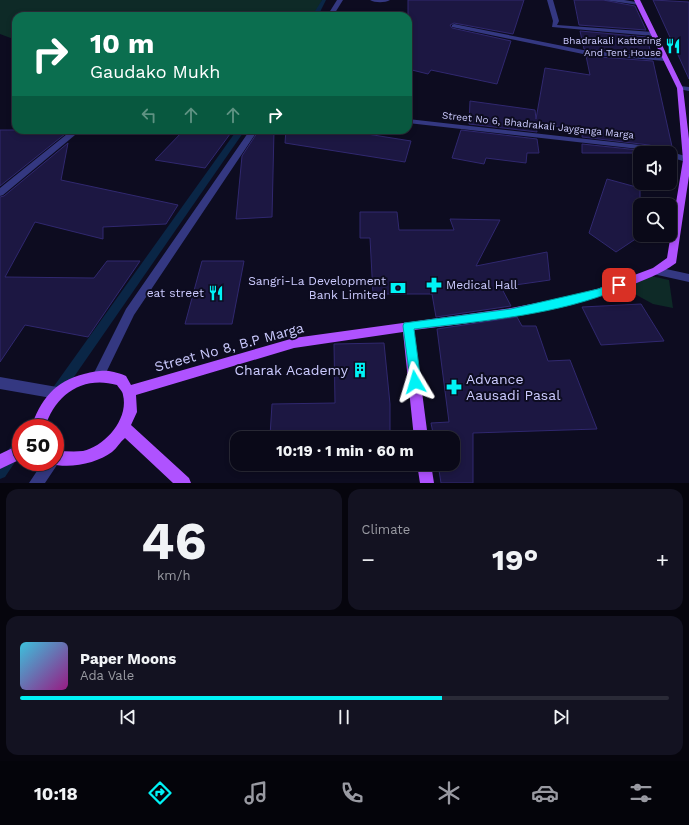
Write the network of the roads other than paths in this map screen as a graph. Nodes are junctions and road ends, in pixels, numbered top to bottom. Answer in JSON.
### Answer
{"nodes":[{"id":1,"x":340,"y":0,"type":"edge"},
{"id":2,"x":373,"y":0,"type":"edge"},
{"id":3,"x":387,"y":0,"type":"edge"},
{"id":4,"x":550,"y":0,"type":"edge"},
{"id":5,"x":607,"y":0,"type":"edge"},
{"id":6,"x":638,"y":2,"type":"edge"},
{"id":7,"x":332,"y":12,"type":"edge"},
{"id":8,"x":454,"y":26,"type":"dead end"},
{"id":9,"x":653,"y":34,"type":"junction"},
{"id":10,"x":665,"y":59,"type":"junction"},
{"id":11,"x":684,"y":89,"type":"edge"},
{"id":12,"x":412,"y":122,"type":"edge"},
{"id":13,"x":72,"y":134,"type":"edge"},
{"id":14,"x":251,"y":134,"type":"edge"},
{"id":15,"x":633,"y":146,"type":"edge"},
{"id":16,"x":677,"y":156,"type":"edge"},
{"id":17,"x":688,"y":160,"type":"edge"},
{"id":18,"x":0,"y":193,"type":"edge"},
{"id":19,"x":657,"y":271,"type":"junction"},
{"id":20,"x":689,"y":278,"type":"edge"},
{"id":21,"x":408,"y":326,"type":"junction"},
{"id":22,"x":100,"y":375,"type":"junction"},
{"id":23,"x":0,"y":383,"type":"edge"},
{"id":24,"x":130,"y":390,"type":"junction"},
{"id":25,"x":57,"y":394,"type":"junction"},
{"id":26,"x":40,"y":419,"type":"edge"},
{"id":27,"x":124,"y":428,"type":"junction"},
{"id":28,"x":420,"y":431,"type":"edge"},
{"id":29,"x":12,"y":456,"type":"edge"},
{"id":30,"x":64,"y":459,"type":"edge"},
{"id":31,"x":0,"y":462,"type":"edge"},
{"id":32,"x":45,"y":471,"type":"edge"},
{"id":33,"x":425,"y":471,"type":"edge"},
{"id":34,"x":36,"y":483,"type":"edge"},
{"id":35,"x":184,"y":483,"type":"edge"},
{"id":36,"x":426,"y":483,"type":"edge"}],
"edges":[{"from":1,"to":7,"type":"street"},
{"from":2,"to":3,"type":"street"},
{"from":4,"to":9,"type":"street"},
{"from":5,"to":6,"type":"street"},
{"from":6,"to":9,"type":"main road"},
{"from":8,"to":10,"type":"street"},
{"from":9,"to":10,"type":"main road"},
{"from":10,"to":11,"type":"main road"},
{"from":11,"to":17,"type":"main road","name":"Street No 8, B.P Marga"},
{"from":12,"to":15,"type":"street","name":"Street No 6, Bhadrakali Jayganga Marga"},
{"from":13,"to":18,"type":"street"},
{"from":14,"to":22,"type":"street"},
{"from":16,"to":17,"type":"street"},
{"from":17,"to":19,"type":"main road","name":"Street No 8, B.P Marga"},
{"from":19,"to":20,"type":"street"},
{"from":19,"to":21,"type":"main road","name":"Street No 8, B.P Marga"},
{"from":21,"to":24,"type":"main road","name":"Street No 8, B.P Marga"},
{"from":21,"to":28,"type":"main road"},
{"from":22,"to":24,"type":"main road"},
{"from":22,"to":25,"type":"main road"},
{"from":23,"to":25,"type":"street"},
{"from":24,"to":27,"type":"main road"},
{"from":25,"to":26,"type":"main road"},
{"from":27,"to":30,"type":"main road"},
{"from":27,"to":35,"type":"main road"},
{"from":29,"to":31,"type":"main road"},
{"from":32,"to":34,"type":"street"},
{"from":33,"to":36,"type":"main road"}]}
